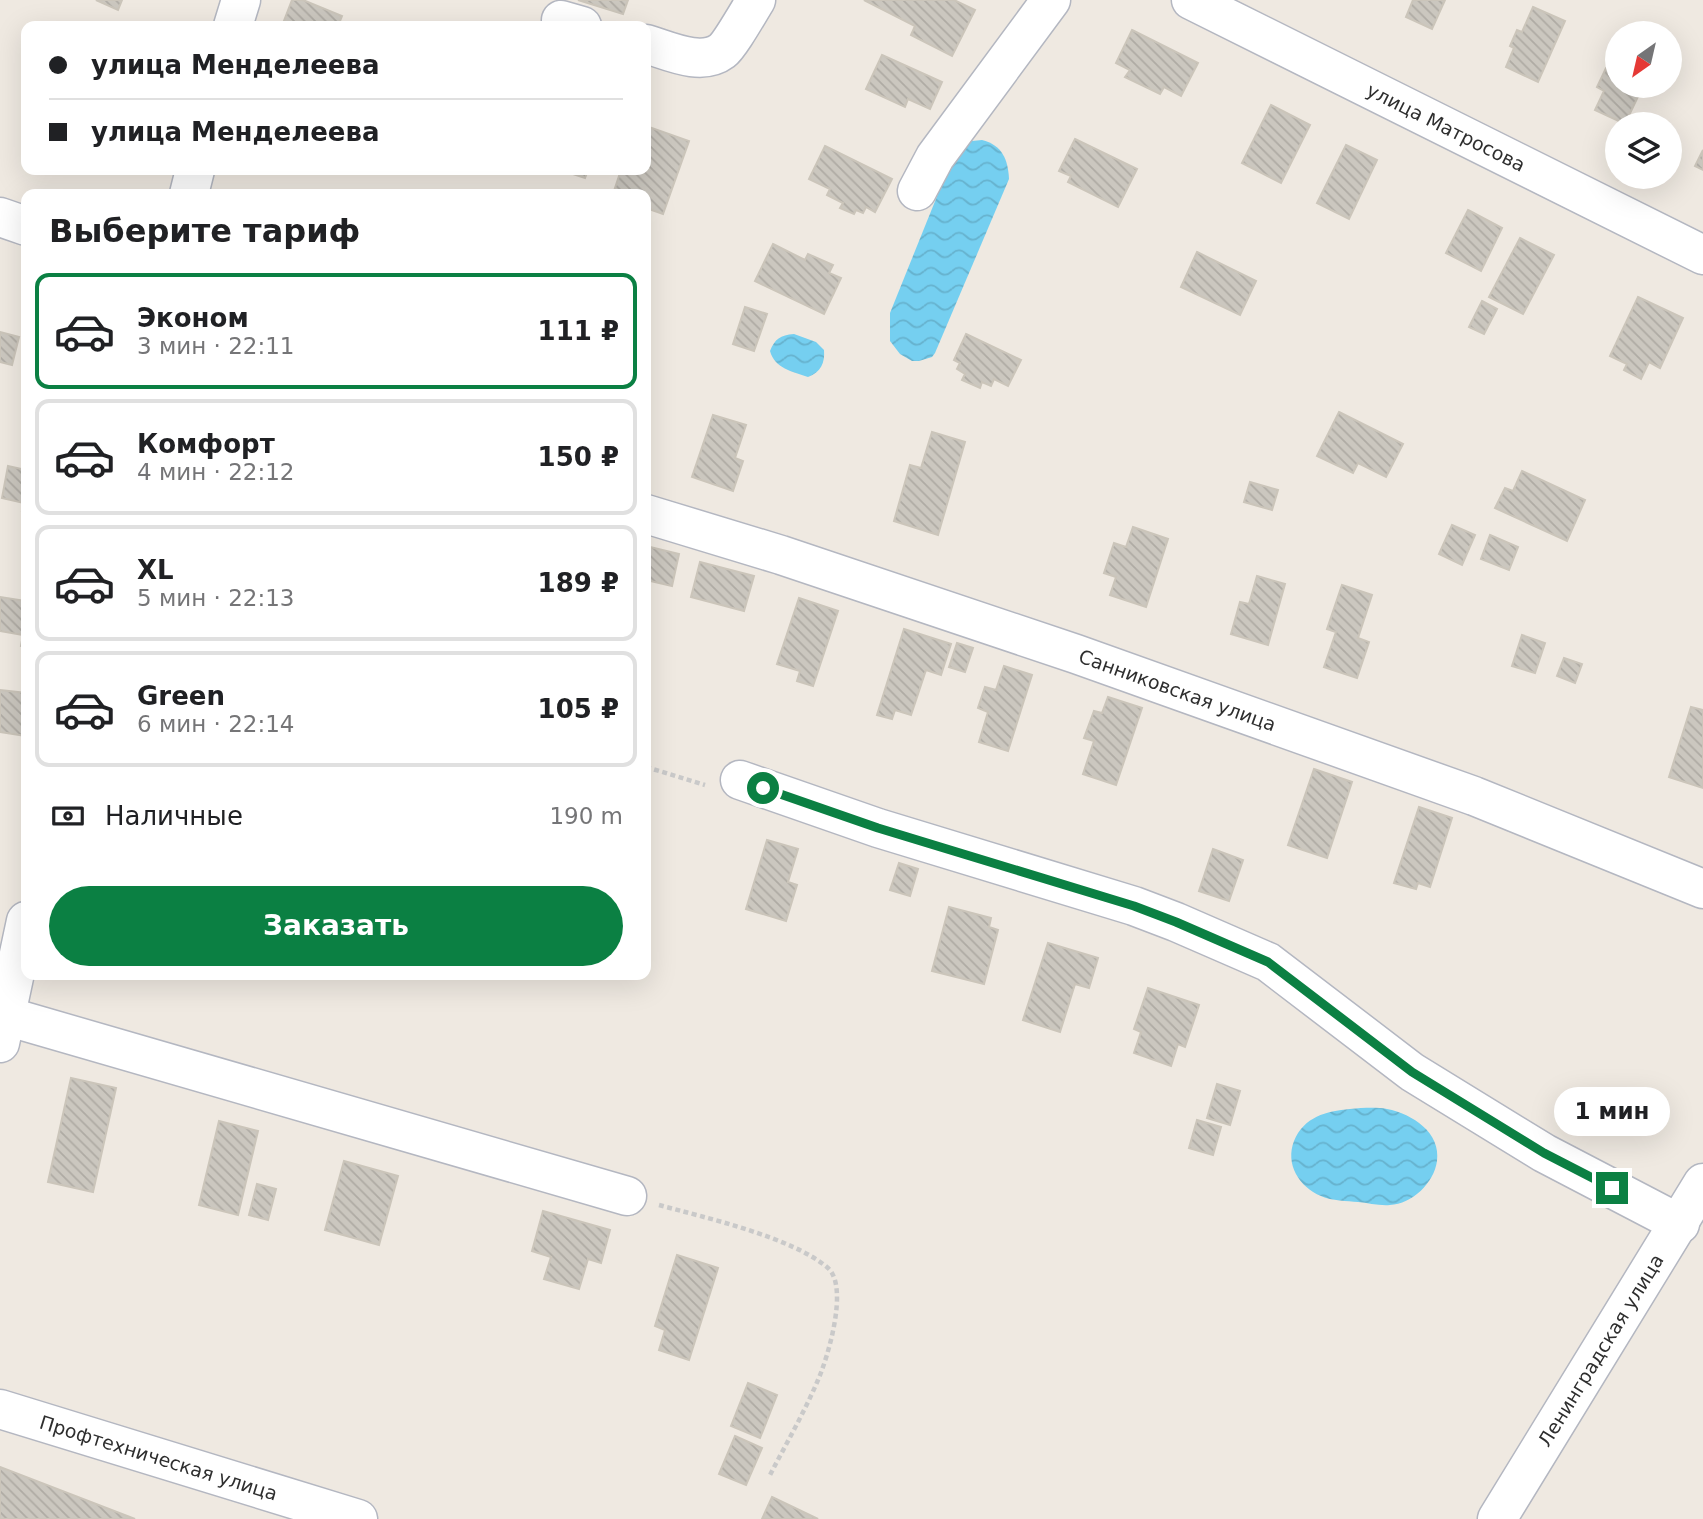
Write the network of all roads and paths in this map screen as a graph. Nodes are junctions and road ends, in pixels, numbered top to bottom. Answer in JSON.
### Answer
{"nodes":[{"id":1,"x":241,"y":0,"type":"edge"},
{"id":2,"x":757,"y":0,"type":"edge"},
{"id":3,"x":1051,"y":0,"type":"edge"},
{"id":4,"x":1191,"y":0,"type":"edge"},
{"id":5,"x":235,"y":21,"type":"edge"},
{"id":6,"x":651,"y":45,"type":"edge"},
{"id":7,"x":917,"y":191,"type":"dead end"},
{"id":8,"x":0,"y":217,"type":"edge"},
{"id":9,"x":21,"y":224,"type":"edge"},
{"id":10,"x":1703,"y":255,"type":"edge"},
{"id":11,"x":651,"y":516,"type":"edge"},
{"id":12,"x":651,"y":769,"type":"edge"},
{"id":13,"x":740,"y":780,"type":"joint"},
{"id":14,"x":1703,"y":889,"type":"edge"},
{"id":15,"x":21,"y":945,"type":"edge"},
{"id":16,"x":3,"y":1030,"type":"edge"},
{"id":17,"x":1703,"y":1183,"type":"edge"},
{"id":18,"x":627,"y":1196,"type":"joint"},
{"id":19,"x":1680,"y":1224,"type":"junction"},
{"id":20,"x":0,"y":1409,"type":"edge"},
{"id":21,"x":770,"y":1475,"type":"dead end"},
{"id":22,"x":358,"y":1519,"type":"edge"},
{"id":23,"x":1497,"y":1519,"type":"edge"}],
"edges":[{"from":1,"to":5,"type":"street"},
{"from":2,"to":6,"type":"street"},
{"from":3,"to":7,"type":"street"},
{"from":4,"to":10,"type":"street","name":"улица Матросова"},
{"from":8,"to":9,"type":"street"},
{"from":11,"to":14,"type":"street","name":"Санниковская улица"},
{"from":12,"to":13,"type":"path"},
{"from":13,"to":19,"type":"street"},
{"from":15,"to":16,"type":"street"},
{"from":16,"to":18,"type":"street"},
{"from":17,"to":19,"type":"street","name":"Ленинградская улица"},
{"from":18,"to":21,"type":"path"},
{"from":19,"to":23,"type":"street","name":"Ленинградская улица"},
{"from":20,"to":22,"type":"street","name":"Профтехническая улица"}]}
